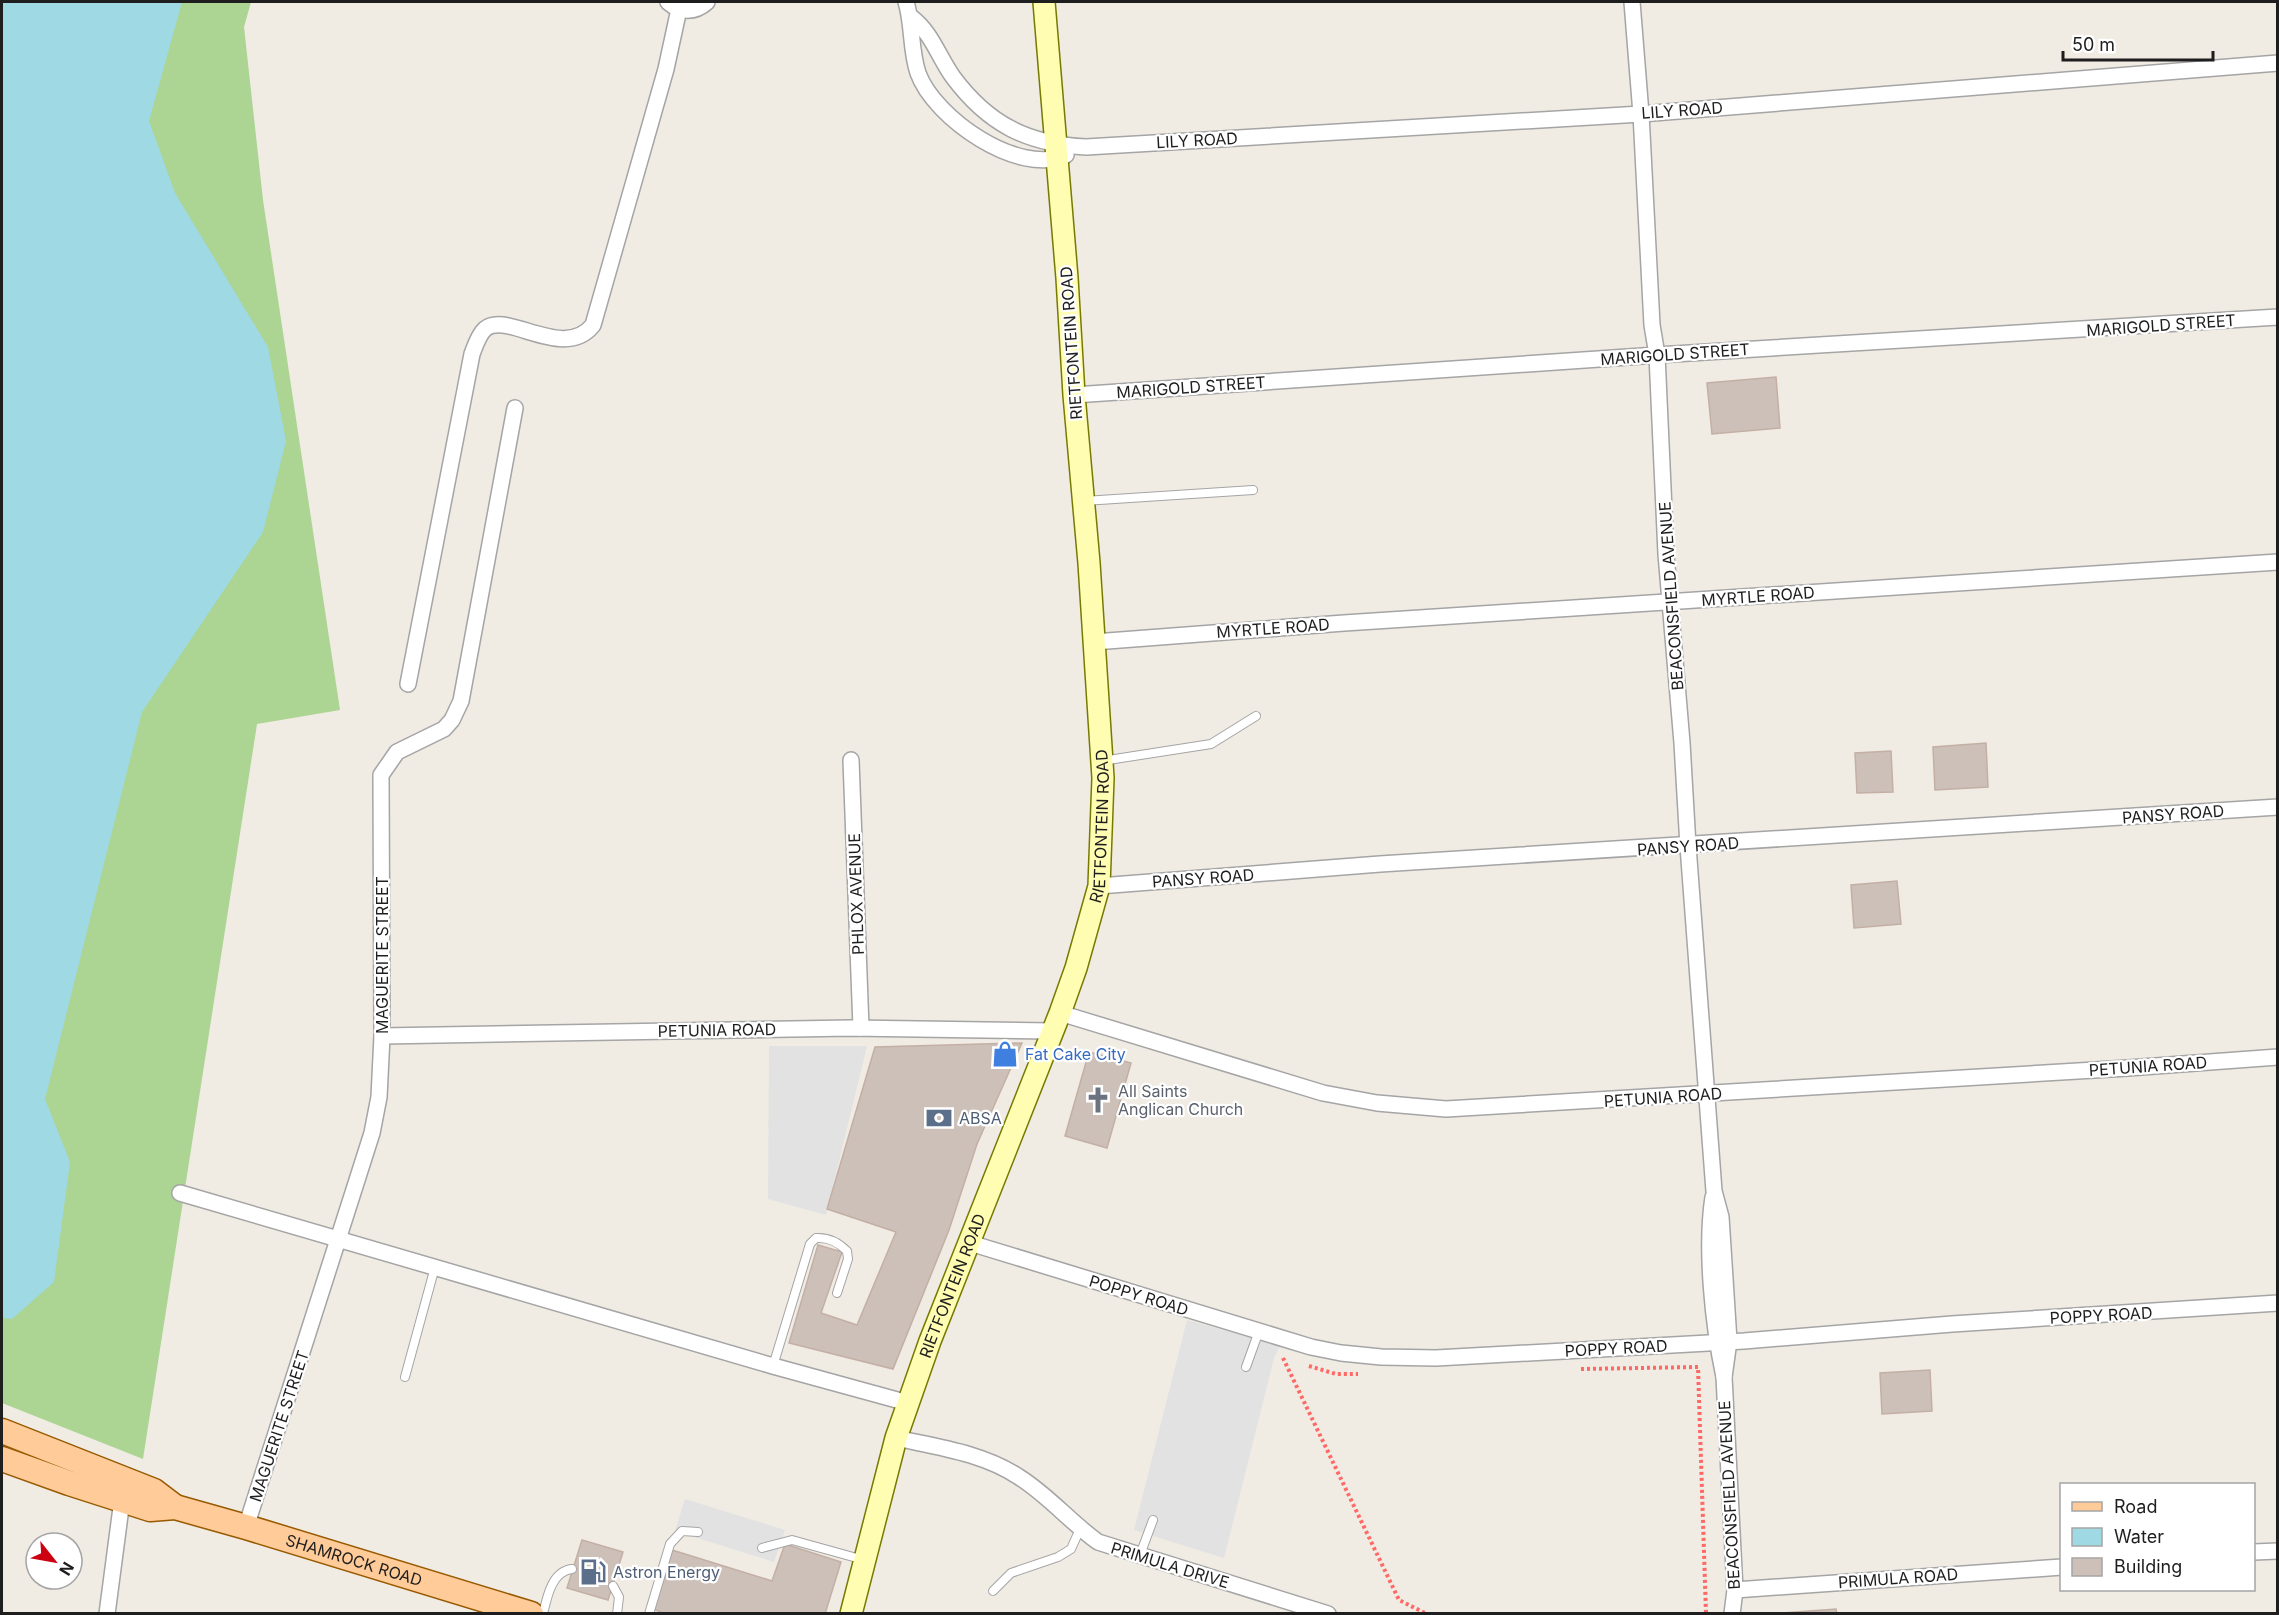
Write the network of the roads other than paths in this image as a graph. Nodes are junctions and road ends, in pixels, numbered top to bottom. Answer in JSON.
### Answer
{"nodes":[{"id":1,"x":707,"y":2,"type":"edge"},
{"id":2,"x":906,"y":2,"type":"edge"},
{"id":3,"x":1044,"y":2,"type":"edge"},
{"id":4,"x":1632,"y":2,"type":"edge"},
{"id":5,"x":673,"y":5,"type":"edge"},
{"id":6,"x":911,"y":17,"type":"junction"},
{"id":7,"x":2277,"y":63,"type":"edge"},
{"id":8,"x":1641,"y":114,"type":"junction"},
{"id":9,"x":1056,"y":153,"type":"junction"},
{"id":10,"x":2277,"y":317,"type":"edge"},
{"id":11,"x":1657,"y":355,"type":"junction"},
{"id":12,"x":1074,"y":395,"type":"junction"},
{"id":13,"x":515,"y":408,"type":"dead end"},
{"id":14,"x":1253,"y":490,"type":"dead end"},
{"id":15,"x":1083,"y":501,"type":"junction"},
{"id":16,"x":2277,"y":562,"type":"edge"},
{"id":17,"x":1670,"y":602,"type":"junction"},
{"id":18,"x":1094,"y":642,"type":"junction"},
{"id":19,"x":408,"y":684,"type":"dead end"},
{"id":20,"x":1256,"y":716,"type":"dead end"},
{"id":21,"x":851,"y":760,"type":"dead end"},
{"id":22,"x":1101,"y":761,"type":"junction"},
{"id":23,"x":2277,"y":807,"type":"edge"},
{"id":24,"x":1688,"y":846,"type":"junction"},
{"id":25,"x":1099,"y":886,"type":"junction"},
{"id":26,"x":1056,"y":1022,"type":"junction"},
{"id":27,"x":861,"y":1028,"type":"junction"},
{"id":28,"x":382,"y":1036,"type":"junction"},
{"id":29,"x":2277,"y":1057,"type":"edge"},
{"id":30,"x":1708,"y":1094,"type":"junction"},
{"id":31,"x":180,"y":1193,"type":"dead end"},
{"id":32,"x":339,"y":1239,"type":"junction"},
{"id":33,"x":970,"y":1243,"type":"junction"},
{"id":34,"x":435,"y":1267,"type":"junction"},
{"id":35,"x":837,"y":1293,"type":"dead end"},
{"id":36,"x":2277,"y":1303,"type":"edge"},
{"id":37,"x":1259,"y":1331,"type":"junction"},
{"id":38,"x":1723,"y":1342,"type":"junction"},
{"id":39,"x":773,"y":1366,"type":"junction"},
{"id":40,"x":1246,"y":1367,"type":"dead end"},
{"id":41,"x":405,"y":1377,"type":"dead end"},
{"id":42,"x":908,"y":1403,"type":"junction"},
{"id":43,"x":2,"y":1431,"type":"edge"},
{"id":44,"x":896,"y":1438,"type":"junction"},
{"id":45,"x":2,"y":1459,"type":"edge"},
{"id":46,"x":122,"y":1500,"type":"junction"},
{"id":47,"x":175,"y":1507,"type":"junction"},
{"id":48,"x":1153,"y":1520,"type":"dead end"},
{"id":49,"x":246,"y":1527,"type":"junction"},
{"id":50,"x":1080,"y":1529,"type":"junction"},
{"id":51,"x":698,"y":1532,"type":"dead end"},
{"id":52,"x":762,"y":1548,"type":"dead end"},
{"id":53,"x":2277,"y":1551,"type":"edge"},
{"id":54,"x":2255,"y":1552,"type":"edge"},
{"id":55,"x":1140,"y":1555,"type":"junction"},
{"id":56,"x":864,"y":1560,"type":"junction"},
{"id":57,"x":2060,"y":1567,"type":"edge"},
{"id":58,"x":572,"y":1569,"type":"dead end"},
{"id":59,"x":612,"y":1586,"type":"dead end"},
{"id":60,"x":1735,"y":1590,"type":"junction"},
{"id":61,"x":993,"y":1592,"type":"dead end"},
{"id":62,"x":107,"y":1614,"type":"edge"},
{"id":63,"x":531,"y":1614,"type":"edge"},
{"id":64,"x":543,"y":1614,"type":"edge"},
{"id":65,"x":617,"y":1614,"type":"edge"},
{"id":66,"x":649,"y":1614,"type":"edge"},
{"id":67,"x":851,"y":1614,"type":"edge"},
{"id":68,"x":1328,"y":1614,"type":"edge"},
{"id":69,"x":1732,"y":1614,"type":"edge"}],
"edges":[{"from":1,"to":5,"type":"street"},
{"from":2,"to":6,"type":"street"},
{"from":3,"to":9,"type":"street","name":"RIETFONTEIN ROAD"},
{"from":4,"to":8,"type":"street","name":"BEACONSFIELD AVENUE"},
{"from":5,"to":19,"type":"street"},
{"from":6,"to":9,"type":"street"},
{"from":6,"to":9,"type":"street"},
{"from":7,"to":8,"type":"street","name":"LILY ROAD"},
{"from":8,"to":9,"type":"street","name":"LILY ROAD"},
{"from":8,"to":11,"type":"street","name":"BEACONSFIELD AVENUE"},
{"from":9,"to":12,"type":"street","name":"RIETFONTEIN ROAD"},
{"from":10,"to":11,"type":"street","name":"MARIGOLD STREET"},
{"from":11,"to":12,"type":"street","name":"MARIGOLD STREET"},
{"from":11,"to":17,"type":"street","name":"BEACONSFIELD AVENUE"},
{"from":12,"to":15,"type":"street","name":"RIETFONTEIN ROAD"},
{"from":13,"to":28,"type":"street","name":"MAGUERITE STREET"},
{"from":14,"to":15,"type":"lane"},
{"from":15,"to":18,"type":"street","name":"RIETFONTEIN ROAD"},
{"from":16,"to":17,"type":"street","name":"MYRTLE ROAD"},
{"from":17,"to":18,"type":"street","name":"MYRTLE ROAD"},
{"from":17,"to":24,"type":"street","name":"BEACONSFIELD AVENUE"},
{"from":18,"to":22,"type":"street","name":"RIETFONTEIN ROAD"},
{"from":20,"to":22,"type":"lane"},
{"from":21,"to":27,"type":"street","name":"PHLOX AVENUE"},
{"from":22,"to":25,"type":"street","name":"RIETFONTEIN ROAD"},
{"from":23,"to":24,"type":"street","name":"PANSY ROAD"},
{"from":24,"to":25,"type":"street","name":"PANSY ROAD"},
{"from":24,"to":30,"type":"street","name":"BEACONSFIELD AVENUE"},
{"from":25,"to":26,"type":"street","name":"RIETFONTEIN ROAD"},
{"from":26,"to":27,"type":"street","name":"PETUNIA ROAD"},
{"from":26,"to":30,"type":"street","name":"PETUNIA ROAD"},
{"from":26,"to":33,"type":"street","name":"RIETFONTEIN ROAD"},
{"from":27,"to":28,"type":"street","name":"PETUNIA ROAD"},
{"from":28,"to":32,"type":"street","name":"MAGUERITE STREET"},
{"from":29,"to":30,"type":"street","name":"PETUNIA ROAD"},
{"from":30,"to":38,"type":"street","name":"BEACONSFIELD AVENUE"},
{"from":31,"to":32,"type":"street"},
{"from":32,"to":34,"type":"street"},
{"from":32,"to":49,"type":"street","name":"MAGUERITE STREET"},
{"from":33,"to":37,"type":"street","name":"POPPY ROAD"},
{"from":33,"to":42,"type":"street","name":"RIETFONTEIN ROAD"},
{"from":34,"to":39,"type":"street"},
{"from":34,"to":41,"type":"lane"},
{"from":35,"to":39,"type":"lane"},
{"from":36,"to":38,"type":"street","name":"POPPY ROAD"},
{"from":37,"to":38,"type":"street","name":"POPPY ROAD"},
{"from":37,"to":40,"type":"lane"},
{"from":38,"to":60,"type":"street","name":"BEACONSFIELD AVENUE"},
{"from":39,"to":42,"type":"street"},
{"from":42,"to":44,"type":"street","name":"RIETFONTEIN ROAD"},
{"from":43,"to":47,"type":"main road","name":"SHAMROCK ROAD"},
{"from":44,"to":50,"type":"street","name":"PRIMULA DRIVE"},
{"from":44,"to":56,"type":"street","name":"RIETFONTEIN ROAD"},
{"from":45,"to":46,"type":"main road","name":"SHAMROCK ROAD"},
{"from":46,"to":47,"type":"main road","name":"SHAMROCK ROAD"},
{"from":46,"to":62,"type":"street"},
{"from":47,"to":49,"type":"main road","name":"SHAMROCK ROAD"},
{"from":48,"to":55,"type":"lane"},
{"from":49,"to":63,"type":"main road","name":"SHAMROCK ROAD"},
{"from":50,"to":55,"type":"street","name":"PRIMULA DRIVE"},
{"from":50,"to":61,"type":"lane"},
{"from":51,"to":66,"type":"lane"},
{"from":52,"to":56,"type":"lane"},
{"from":53,"to":54,"type":"street"},
{"from":55,"to":68,"type":"street","name":"PRIMULA DRIVE"},
{"from":56,"to":67,"type":"street","name":"RIETFONTEIN ROAD"},
{"from":57,"to":60,"type":"street","name":"PRIMULA ROAD"},
{"from":58,"to":64,"type":"lane"},
{"from":59,"to":65,"type":"lane"},
{"from":60,"to":69,"type":"street","name":"BEACONSFIELD AVENUE"}]}
